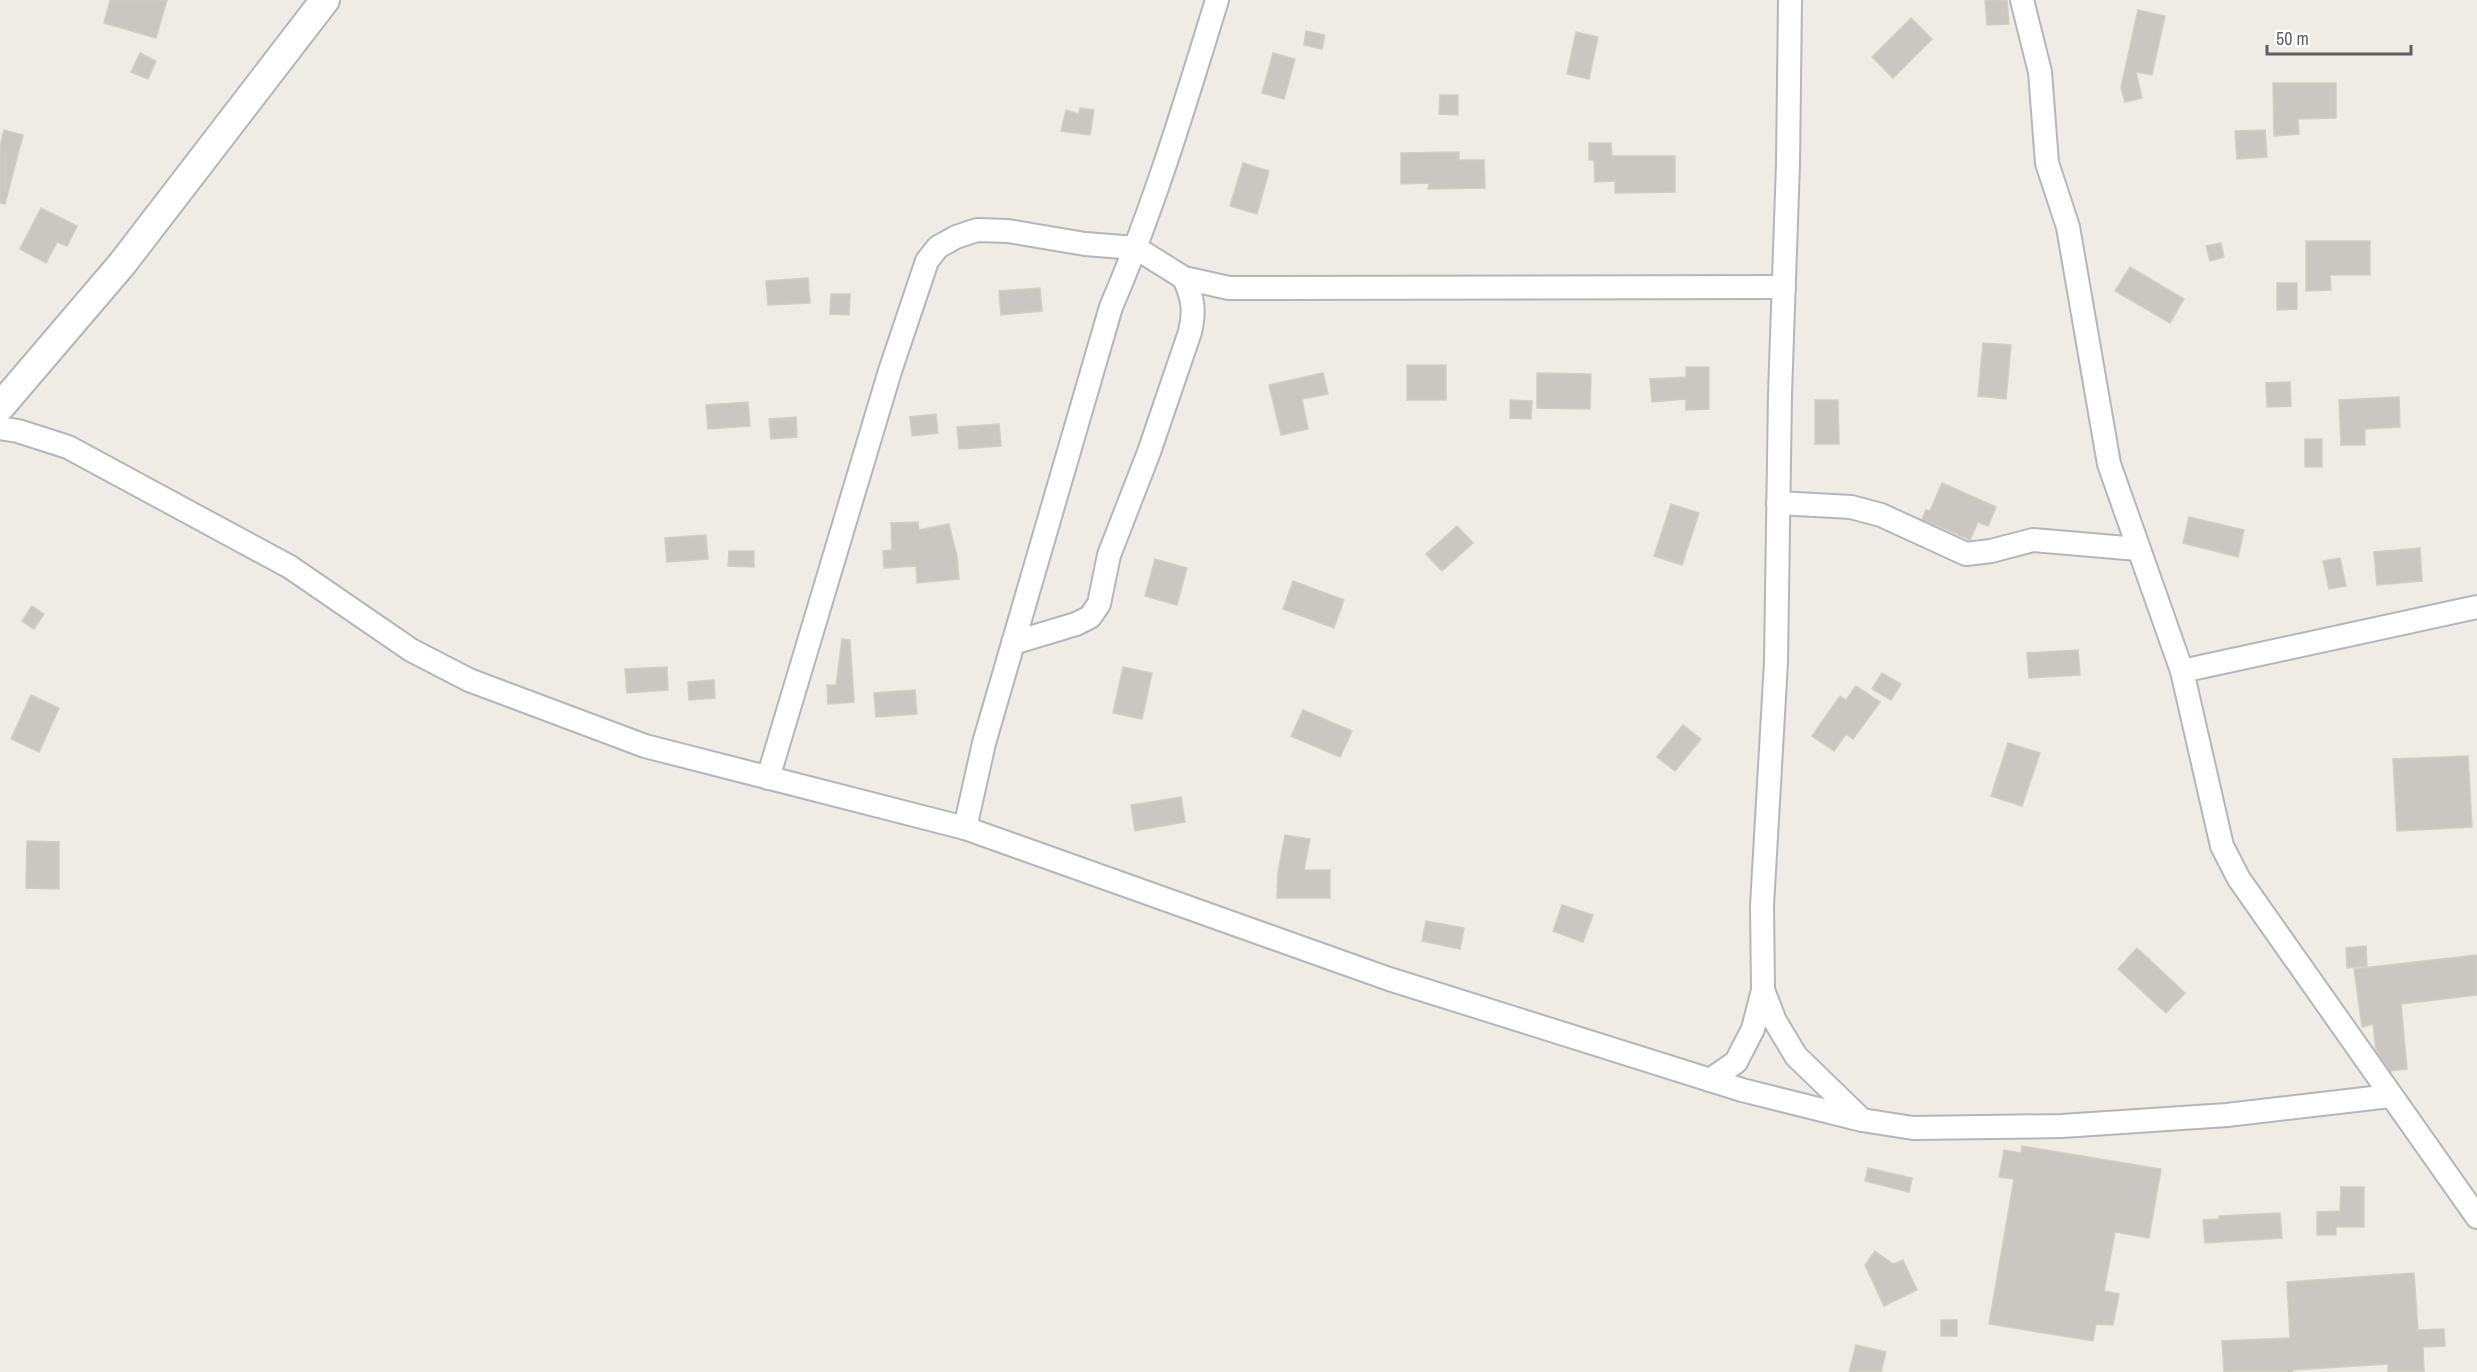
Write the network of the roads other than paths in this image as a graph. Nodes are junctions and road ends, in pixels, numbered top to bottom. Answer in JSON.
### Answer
{"nodes":[{"id":1,"x":325,"y":0,"type":"edge"},
{"id":2,"x":1217,"y":0,"type":"edge"},
{"id":3,"x":1790,"y":0,"type":"edge"},
{"id":4,"x":2022,"y":0,"type":"edge"},
{"id":5,"x":1136,"y":248,"type":"junction"},
{"id":6,"x":1184,"y":278,"type":"junction"},
{"id":7,"x":1784,"y":287,"type":"junction"},
{"id":8,"x":1229,"y":288,"type":"junction"},
{"id":9,"x":1194,"y":314,"type":"junction"},
{"id":10,"x":0,"y":407,"type":"edge"},
{"id":11,"x":0,"y":428,"type":"edge"},
{"id":12,"x":1778,"y":503,"type":"junction"},
{"id":13,"x":2138,"y":549,"type":"junction"},
{"id":14,"x":2477,"y":607,"type":"edge"},
{"id":15,"x":1013,"y":643,"type":"junction"},
{"id":16,"x":2182,"y":671,"type":"junction"},
{"id":17,"x":768,"y":778,"type":"junction"},
{"id":18,"x":965,"y":828,"type":"junction"},
{"id":19,"x":1763,"y":990,"type":"junction"},
{"id":20,"x":1710,"y":1080,"type":"junction"},
{"id":21,"x":2390,"y":1096,"type":"junction"},
{"id":22,"x":1862,"y":1120,"type":"junction"},
{"id":23,"x":2477,"y":1217,"type":"edge"}],
"edges":[{"from":1,"to":10,"type":"street"},
{"from":2,"to":5,"type":"street"},
{"from":3,"to":7,"type":"street"},
{"from":4,"to":13,"type":"street"},
{"from":5,"to":6,"type":"street"},
{"from":5,"to":15,"type":"street"},
{"from":5,"to":17,"type":"street"},
{"from":6,"to":8,"type":"street"},
{"from":6,"to":9,"type":"street"},
{"from":7,"to":8,"type":"street"},
{"from":7,"to":12,"type":"street"},
{"from":8,"to":9,"type":"street"},
{"from":9,"to":15,"type":"street"},
{"from":11,"to":17,"type":"street"},
{"from":12,"to":13,"type":"street"},
{"from":12,"to":19,"type":"street"},
{"from":13,"to":16,"type":"street"},
{"from":14,"to":16,"type":"street"},
{"from":15,"to":18,"type":"street"},
{"from":16,"to":21,"type":"street"},
{"from":17,"to":18,"type":"street"},
{"from":18,"to":20,"type":"street"},
{"from":19,"to":20,"type":"street"},
{"from":19,"to":22,"type":"street"},
{"from":20,"to":22,"type":"street"},
{"from":21,"to":22,"type":"street"},
{"from":21,"to":23,"type":"street"}]}
